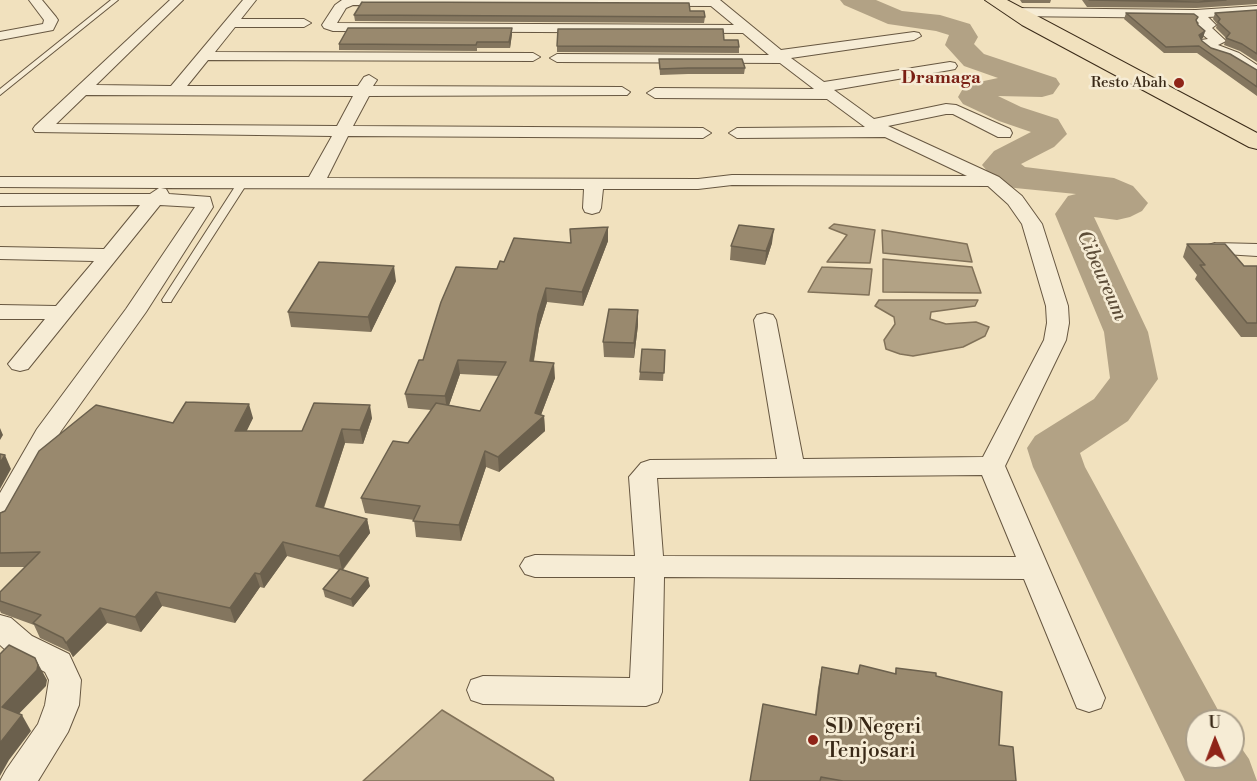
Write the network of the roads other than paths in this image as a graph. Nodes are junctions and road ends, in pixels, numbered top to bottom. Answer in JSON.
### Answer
{"nodes":[{"id":1,"x":35,"y":0,"type":"edge"},
{"id":2,"x":116,"y":0,"type":"edge"},
{"id":3,"x":177,"y":0,"type":"edge"},
{"id":4,"x":250,"y":0,"type":"edge"},
{"id":5,"x":994,"y":0,"type":"edge"},
{"id":6,"x":1252,"y":0,"type":"edge"},
{"id":7,"x":712,"y":1,"type":"edge"},
{"id":8,"x":1257,"y":4,"type":"edge"},
{"id":9,"x":1257,"y":10,"type":"edge"},
{"id":10,"x":1012,"y":12,"type":"junction"},
{"id":11,"x":1196,"y":14,"type":"junction"},
{"id":12,"x":232,"y":23,"type":"junction"},
{"id":13,"x":304,"y":23,"type":"dead end"},
{"id":14,"x":1209,"y":25,"type":"junction"},
{"id":15,"x":1227,"y":26,"type":"edge"},
{"id":16,"x":366,"y":28,"type":"junction"},
{"id":17,"x":448,"y":28,"type":"junction"},
{"id":18,"x":533,"y":28,"type":"junction"},
{"id":19,"x":745,"y":29,"type":"junction"},
{"id":20,"x":0,"y":36,"type":"edge"},
{"id":21,"x":914,"y":36,"type":"dead end"},
{"id":22,"x":443,"y":48,"type":"edge"},
{"id":23,"x":357,"y":49,"type":"edge"},
{"id":24,"x":205,"y":56,"type":"junction"},
{"id":25,"x":382,"y":56,"type":"junction"},
{"id":26,"x":781,"y":57,"type":"junction"},
{"id":27,"x":557,"y":58,"type":"dead end"},
{"id":28,"x":950,"y":66,"type":"dead end"},
{"id":29,"x":1257,"y":72,"type":"edge"},
{"id":30,"x":81,"y":90,"type":"junction"},
{"id":31,"x":176,"y":90,"type":"junction"},
{"id":32,"x":363,"y":91,"type":"junction"},
{"id":33,"x":828,"y":91,"type":"junction"},
{"id":34,"x":622,"y":92,"type":"dead end"},
{"id":35,"x":0,"y":93,"type":"edge"},
{"id":36,"x":655,"y":93,"type":"dead end"},
{"id":37,"x":871,"y":124,"type":"junction"},
{"id":38,"x":342,"y":131,"type":"junction"},
{"id":39,"x":889,"y":132,"type":"junction"},
{"id":40,"x":703,"y":133,"type":"dead end"},
{"id":41,"x":736,"y":133,"type":"dead end"},
{"id":42,"x":1004,"y":133,"type":"dead end"},
{"id":43,"x":1257,"y":142,"type":"edge"},
{"id":44,"x":941,"y":155,"type":"junction"},
{"id":45,"x":947,"y":181,"type":"junction"},
{"id":46,"x":993,"y":181,"type":"junction"},
{"id":47,"x":0,"y":182,"type":"edge"},
{"id":48,"x":169,"y":182,"type":"junction"},
{"id":49,"x":243,"y":182,"type":"junction"},
{"id":50,"x":316,"y":182,"type":"junction"},
{"id":51,"x":594,"y":183,"type":"junction"},
{"id":52,"x":0,"y":200,"type":"edge"},
{"id":53,"x":154,"y":200,"type":"junction"},
{"id":54,"x":592,"y":208,"type":"dead end"},
{"id":55,"x":1215,"y":249,"type":"edge"},
{"id":56,"x":1256,"y":252,"type":"edge"},
{"id":57,"x":0,"y":253,"type":"edge"},
{"id":58,"x":107,"y":255,"type":"junction"},
{"id":59,"x":166,"y":300,"type":"dead end"},
{"id":60,"x":0,"y":312,"type":"edge"},
{"id":61,"x":60,"y":313,"type":"junction"},
{"id":62,"x":765,"y":320,"type":"dead end"},
{"id":63,"x":20,"y":364,"type":"dead end"},
{"id":64,"x":791,"y":466,"type":"junction"},
{"id":65,"x":992,"y":466,"type":"junction"},
{"id":66,"x":0,"y":518,"type":"edge"},
{"id":67,"x":535,"y":566,"type":"dead end"},
{"id":68,"x":650,"y":567,"type":"junction"},
{"id":69,"x":1034,"y":568,"type":"junction"},
{"id":70,"x":0,"y":627,"type":"edge"},
{"id":71,"x":483,"y":690,"type":"dead end"},
{"id":72,"x":1089,"y":698,"type":"dead end"},
{"id":73,"x":18,"y":781,"type":"edge"}],
"edges":[{"from":1,"to":20,"type":"street"},
{"from":2,"to":35,"type":"lane"},
{"from":3,"to":30,"type":"street"},
{"from":4,"to":12,"type":"street"},
{"from":5,"to":10,"type":"main road"},
{"from":6,"to":8,"type":"street"},
{"from":7,"to":16,"type":"street"},
{"from":7,"to":19,"type":"street"},
{"from":9,"to":11,"type":"street"},
{"from":10,"to":11,"type":"street"},
{"from":10,"to":43,"type":"main road"},
{"from":11,"to":14,"type":"street"},
{"from":12,"to":13,"type":"street"},
{"from":12,"to":24,"type":"street"},
{"from":14,"to":15,"type":"street"},
{"from":14,"to":29,"type":"street"},
{"from":16,"to":17,"type":"street"},
{"from":16,"to":23,"type":"street"},
{"from":17,"to":18,"type":"street"},
{"from":17,"to":22,"type":"street"},
{"from":18,"to":19,"type":"street"},
{"from":18,"to":25,"type":"street"},
{"from":19,"to":26,"type":"street"},
{"from":21,"to":26,"type":"street"},
{"from":24,"to":25,"type":"street"},
{"from":24,"to":31,"type":"street"},
{"from":25,"to":32,"type":"street"},
{"from":26,"to":27,"type":"street"},
{"from":26,"to":33,"type":"street"},
{"from":28,"to":33,"type":"street"},
{"from":30,"to":31,"type":"street"},
{"from":30,"to":38,"type":"street"},
{"from":31,"to":32,"type":"street"},
{"from":32,"to":34,"type":"street"},
{"from":32,"to":38,"type":"street"},
{"from":33,"to":36,"type":"street"},
{"from":33,"to":37,"type":"street"},
{"from":37,"to":39,"type":"street"},
{"from":37,"to":42,"type":"street"},
{"from":38,"to":40,"type":"street"},
{"from":38,"to":50,"type":"street"},
{"from":39,"to":41,"type":"street"},
{"from":39,"to":44,"type":"street"},
{"from":44,"to":45,"type":"street"},
{"from":44,"to":46,"type":"street"},
{"from":45,"to":46,"type":"street"},
{"from":45,"to":51,"type":"street"},
{"from":46,"to":65,"type":"street"},
{"from":47,"to":48,"type":"street"},
{"from":48,"to":49,"type":"street"},
{"from":48,"to":53,"type":"street"},
{"from":49,"to":50,"type":"street"},
{"from":49,"to":59,"type":"lane"},
{"from":50,"to":51,"type":"street"},
{"from":51,"to":54,"type":"street"},
{"from":52,"to":53,"type":"street"},
{"from":53,"to":58,"type":"street"},
{"from":53,"to":66,"type":"street"},
{"from":55,"to":56,"type":"street"},
{"from":57,"to":58,"type":"street"},
{"from":58,"to":61,"type":"street"},
{"from":60,"to":61,"type":"street"},
{"from":61,"to":63,"type":"street"},
{"from":62,"to":64,"type":"street"},
{"from":64,"to":65,"type":"street"},
{"from":64,"to":68,"type":"street"},
{"from":65,"to":69,"type":"street"},
{"from":67,"to":68,"type":"street"},
{"from":68,"to":69,"type":"street"},
{"from":68,"to":71,"type":"street"},
{"from":69,"to":72,"type":"street"},
{"from":70,"to":73,"type":"street"}]}
